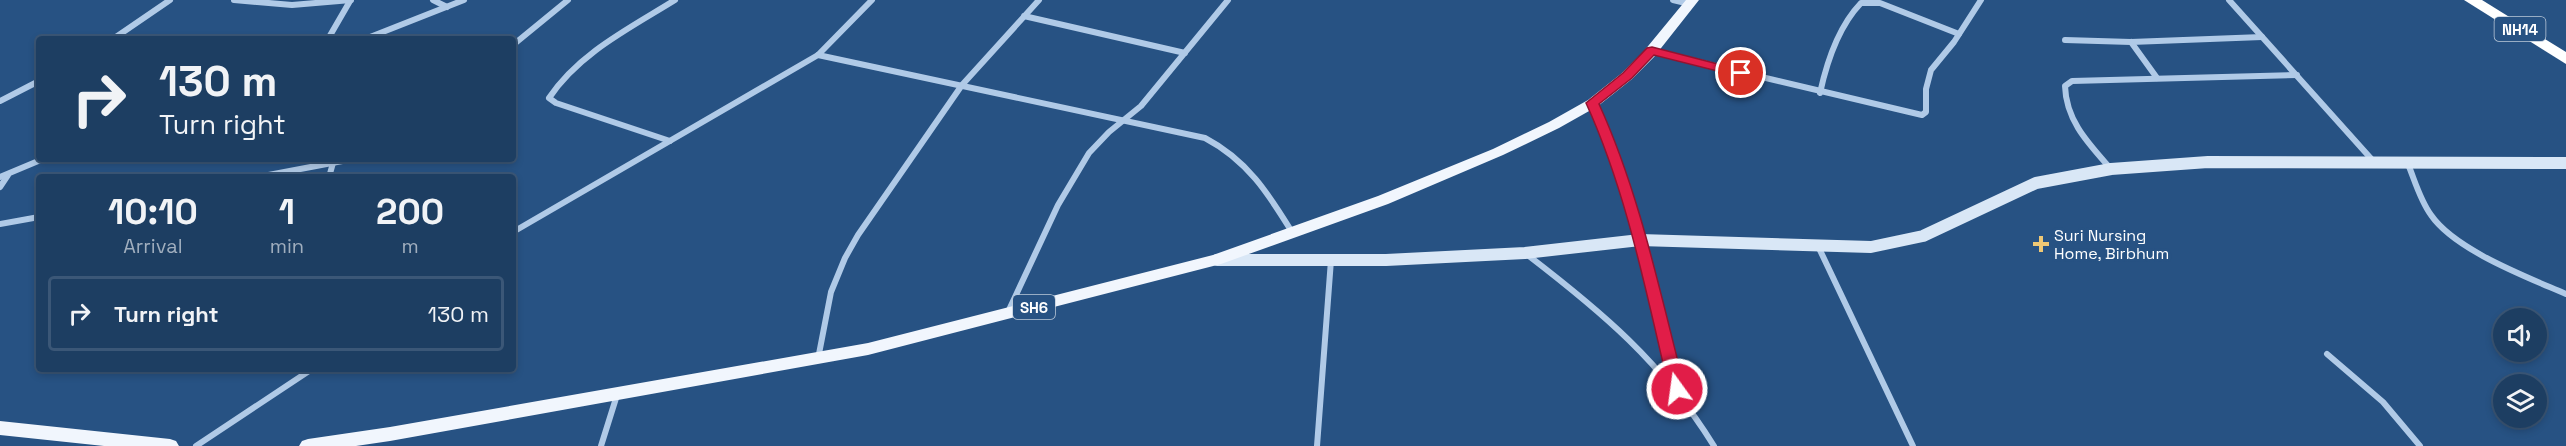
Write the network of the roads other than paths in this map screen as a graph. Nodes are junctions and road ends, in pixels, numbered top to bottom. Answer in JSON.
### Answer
{"nodes":[{"id":1,"x":170,"y":0,"type":"edge"},
{"id":2,"x":234,"y":0,"type":"edge"},
{"id":3,"x":351,"y":0,"type":"edge"},
{"id":4,"x":433,"y":0,"type":"edge"},
{"id":5,"x":464,"y":0,"type":"edge"},
{"id":6,"x":568,"y":0,"type":"edge"},
{"id":7,"x":675,"y":0,"type":"edge"},
{"id":8,"x":872,"y":0,"type":"edge"},
{"id":9,"x":1039,"y":0,"type":"edge"},
{"id":10,"x":1228,"y":0,"type":"edge"},
{"id":11,"x":1673,"y":0,"type":"edge"},
{"id":12,"x":1981,"y":0,"type":"edge"},
{"id":13,"x":2229,"y":0,"type":"edge"},
{"id":14,"x":2472,"y":0,"type":"edge"},
{"id":15,"x":1691,"y":2,"type":"edge"},
{"id":16,"x":447,"y":7,"type":"junction"},
{"id":17,"x":1024,"y":16,"type":"junction"},
{"id":18,"x":1959,"y":34,"type":"junction"},
{"id":19,"x":117,"y":36,"type":"edge"},
{"id":20,"x":330,"y":36,"type":"edge"},
{"id":21,"x":373,"y":36,"type":"edge"},
{"id":22,"x":2262,"y":37,"type":"junction"},
{"id":23,"x":2065,"y":40,"type":"dead end"},
{"id":24,"x":2131,"y":42,"type":"junction"},
{"id":25,"x":516,"y":43,"type":"edge"},
{"id":26,"x":1652,"y":51,"type":"junction"},
{"id":27,"x":1185,"y":53,"type":"junction"},
{"id":28,"x":2562,"y":54,"type":"edge"},
{"id":29,"x":818,"y":55,"type":"junction"},
{"id":30,"x":2297,"y":75,"type":"junction"},
{"id":31,"x":2157,"y":78,"type":"junction"},
{"id":32,"x":36,"y":83,"type":"edge"},
{"id":33,"x":962,"y":85,"type":"junction"},
{"id":34,"x":1820,"y":93,"type":"junction"},
{"id":35,"x":0,"y":101,"type":"edge"},
{"id":36,"x":1593,"y":103,"type":"junction"},
{"id":37,"x":1126,"y":120,"type":"junction"},
{"id":38,"x":670,"y":141,"type":"junction"},
{"id":39,"x":36,"y":162,"type":"edge"},
{"id":40,"x":338,"y":162,"type":"edge"},
{"id":41,"x":333,"y":163,"type":"junction"},
{"id":42,"x":2376,"y":163,"type":"junction"},
{"id":43,"x":2566,"y":163,"type":"edge"},
{"id":44,"x":2408,"y":164,"type":"junction"},
{"id":45,"x":2111,"y":169,"type":"junction"},
{"id":46,"x":9,"y":174,"type":"junction"},
{"id":47,"x":274,"y":174,"type":"edge"},
{"id":48,"x":330,"y":174,"type":"edge"},
{"id":49,"x":0,"y":177,"type":"edge"},
{"id":50,"x":0,"y":187,"type":"edge"},
{"id":51,"x":36,"y":218,"type":"edge"},
{"id":52,"x":0,"y":224,"type":"edge"},
{"id":53,"x":516,"y":230,"type":"edge"},
{"id":54,"x":1292,"y":232,"type":"junction"},
{"id":55,"x":1640,"y":240,"type":"junction"},
{"id":56,"x":1817,"y":246,"type":"junction"},
{"id":57,"x":1525,"y":253,"type":"junction"},
{"id":58,"x":1216,"y":260,"type":"junction"},
{"id":59,"x":1331,"y":260,"type":"junction"},
{"id":60,"x":2566,"y":294,"type":"edge"},
{"id":61,"x":1007,"y":314,"type":"junction"},
{"id":62,"x":2327,"y":354,"type":"dead end"},
{"id":63,"x":818,"y":358,"type":"junction"},
{"id":64,"x":307,"y":372,"type":"edge"},
{"id":65,"x":1677,"y":389,"type":"junction"},
{"id":66,"x":617,"y":395,"type":"junction"},
{"id":67,"x":0,"y":428,"type":"edge"},
{"id":68,"x":170,"y":446,"type":"edge"},
{"id":69,"x":196,"y":446,"type":"edge"},
{"id":70,"x":308,"y":446,"type":"edge"},
{"id":71,"x":601,"y":446,"type":"edge"},
{"id":72,"x":1317,"y":446,"type":"edge"},
{"id":73,"x":1714,"y":446,"type":"edge"},
{"id":74,"x":1912,"y":446,"type":"edge"},
{"id":75,"x":2420,"y":446,"type":"edge"}],
"edges":[{"from":1,"to":19,"type":"street"},
{"from":2,"to":3,"type":"street"},
{"from":3,"to":20,"type":"street"},
{"from":4,"to":16,"type":"street"},
{"from":5,"to":16,"type":"street"},
{"from":6,"to":25,"type":"street"},
{"from":7,"to":38,"type":"street"},
{"from":8,"to":29,"type":"street"},
{"from":9,"to":17,"type":"street"},
{"from":10,"to":27,"type":"street"},
{"from":11,"to":15,"type":"street"},
{"from":12,"to":18,"type":"street"},
{"from":13,"to":22,"type":"street"},
{"from":14,"to":28,"type":"highway","number":"NH14"},
{"from":15,"to":26,"type":"main road","number":"SH6"},
{"from":16,"to":21,"type":"street"},
{"from":17,"to":27,"type":"street"},
{"from":17,"to":33,"type":"street"},
{"from":18,"to":34,"type":"street"},
{"from":18,"to":34,"type":"street"},
{"from":22,"to":24,"type":"street"},
{"from":22,"to":30,"type":"street"},
{"from":23,"to":24,"type":"street"},
{"from":24,"to":31,"type":"street"},
{"from":26,"to":34,"type":"street"},
{"from":26,"to":36,"type":"main road","number":"SH6"},
{"from":27,"to":37,"type":"street"},
{"from":29,"to":33,"type":"street"},
{"from":29,"to":38,"type":"street"},
{"from":30,"to":31,"type":"street"},
{"from":30,"to":42,"type":"street"},
{"from":31,"to":45,"type":"street"},
{"from":32,"to":35,"type":"street"},
{"from":33,"to":37,"type":"street"},
{"from":33,"to":63,"type":"street"},
{"from":36,"to":54,"type":"main road","number":"SH6"},
{"from":36,"to":55,"type":"street"},
{"from":37,"to":54,"type":"street"},
{"from":37,"to":61,"type":"street"},
{"from":38,"to":53,"type":"street"},
{"from":39,"to":46,"type":"street"},
{"from":40,"to":41,"type":"street"},
{"from":41,"to":47,"type":"street"},
{"from":41,"to":48,"type":"street"},
{"from":42,"to":44,"type":"main road"},
{"from":42,"to":45,"type":"main road"},
{"from":43,"to":44,"type":"main road"},
{"from":44,"to":60,"type":"street"},
{"from":45,"to":56,"type":"main road"},
{"from":46,"to":49,"type":"street"},
{"from":46,"to":50,"type":"street"},
{"from":51,"to":52,"type":"street"},
{"from":54,"to":58,"type":"main road","number":"SH6"},
{"from":55,"to":56,"type":"main road"},
{"from":55,"to":57,"type":"main road"},
{"from":55,"to":65,"type":"street"},
{"from":56,"to":74,"type":"street"},
{"from":57,"to":59,"type":"main road"},
{"from":57,"to":65,"type":"street"},
{"from":58,"to":59,"type":"main road"},
{"from":58,"to":61,"type":"main road","number":"SH6"},
{"from":59,"to":72,"type":"street"},
{"from":61,"to":63,"type":"main road","number":"SH6"},
{"from":62,"to":75,"type":"street"},
{"from":63,"to":66,"type":"main road","number":"SH6"},
{"from":64,"to":69,"type":"street"},
{"from":65,"to":73,"type":"street"},
{"from":66,"to":70,"type":"main road","number":"SH6"},
{"from":66,"to":71,"type":"street"},
{"from":67,"to":68,"type":"main road"}]}
